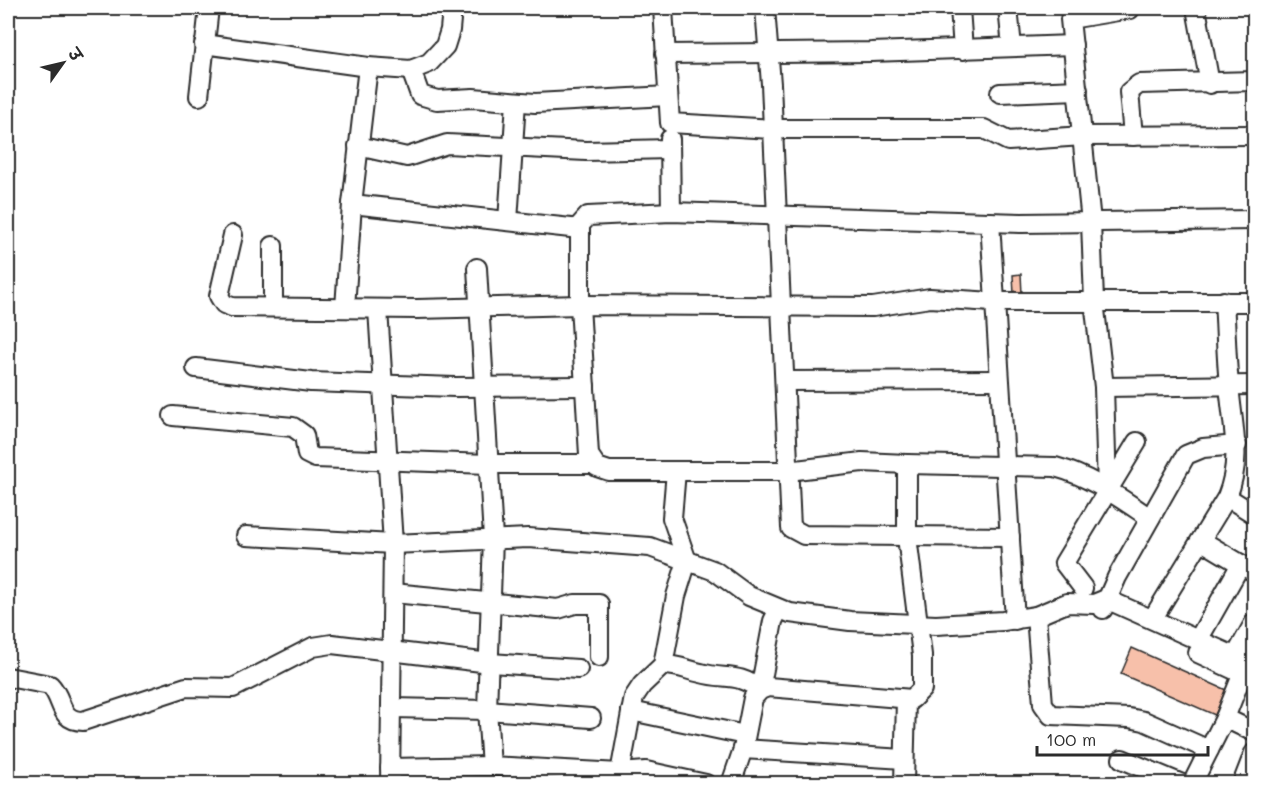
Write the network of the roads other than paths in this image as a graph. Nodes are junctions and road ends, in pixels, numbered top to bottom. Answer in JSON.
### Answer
{"nodes":[{"id":1,"x":209,"y":8,"type":"edge"},
{"id":2,"x":452,"y":8,"type":"edge"},
{"id":3,"x":663,"y":8,"type":"edge"},
{"id":4,"x":765,"y":8,"type":"edge"},
{"id":5,"x":960,"y":8,"type":"edge"},
{"id":6,"x":1008,"y":8,"type":"edge"},
{"id":7,"x":1196,"y":8,"type":"edge"},
{"id":8,"x":1131,"y":9,"type":"edge"},
{"id":9,"x":204,"y":44,"type":"junction"},
{"id":10,"x":1073,"y":45,"type":"junction"},
{"id":11,"x":1012,"y":47,"type":"junction"},
{"id":12,"x":963,"y":50,"type":"junction"},
{"id":13,"x":768,"y":52,"type":"junction"},
{"id":14,"x":665,"y":54,"type":"junction"},
{"id":15,"x":368,"y":67,"type":"junction"},
{"id":16,"x":411,"y":70,"type":"junction"},
{"id":17,"x":1254,"y":81,"type":"edge"},
{"id":18,"x":1210,"y":84,"type":"junction"},
{"id":19,"x":1078,"y":90,"type":"junction"},
{"id":20,"x":1000,"y":93,"type":"dead end"},
{"id":21,"x":199,"y":96,"type":"dead end"},
{"id":22,"x":668,"y":96,"type":"junction"},
{"id":23,"x":516,"y":102,"type":"junction"},
{"id":24,"x":670,"y":123,"type":"junction"},
{"id":25,"x":773,"y":129,"type":"junction"},
{"id":26,"x":1254,"y":135,"type":"edge"},
{"id":27,"x":1083,"y":136,"type":"junction"},
{"id":28,"x":1133,"y":136,"type":"junction"},
{"id":29,"x":358,"y":146,"type":"junction"},
{"id":30,"x":512,"y":149,"type":"junction"},
{"id":31,"x":670,"y":149,"type":"junction"},
{"id":32,"x":352,"y":204,"type":"junction"},
{"id":33,"x":671,"y":212,"type":"junction"},
{"id":34,"x":778,"y":216,"type":"junction"},
{"id":35,"x":1254,"y":220,"type":"edge"},
{"id":36,"x":508,"y":221,"type":"junction"},
{"id":37,"x":990,"y":222,"type":"junction"},
{"id":38,"x":1091,"y":222,"type":"junction"},
{"id":39,"x":580,"y":229,"type":"junction"},
{"id":40,"x":233,"y":235,"type":"dead end"},
{"id":41,"x":273,"y":246,"type":"dead end"},
{"id":42,"x":477,"y":268,"type":"dead end"},
{"id":43,"x":1094,"y":301,"type":"junction"},
{"id":44,"x":1224,"y":301,"type":"junction"},
{"id":45,"x":993,"y":302,"type":"junction"},
{"id":46,"x":1254,"y":302,"type":"edge"},
{"id":47,"x":580,"y":305,"type":"junction"},
{"id":48,"x":782,"y":305,"type":"junction"},
{"id":49,"x":273,"y":307,"type":"junction"},
{"id":50,"x":345,"y":308,"type":"junction"},
{"id":51,"x":378,"y":309,"type":"junction"},
{"id":52,"x":480,"y":309,"type":"junction"},
{"id":53,"x":196,"y":368,"type":"dead end"},
{"id":54,"x":999,"y":380,"type":"junction"},
{"id":55,"x":785,"y":381,"type":"junction"},
{"id":56,"x":383,"y":383,"type":"junction"},
{"id":57,"x":1229,"y":385,"type":"junction"},
{"id":58,"x":1254,"y":385,"type":"edge"},
{"id":59,"x":485,"y":386,"type":"junction"},
{"id":60,"x":585,"y":386,"type":"junction"},
{"id":61,"x":1104,"y":387,"type":"junction"},
{"id":62,"x":173,"y":416,"type":"dead end"},
{"id":63,"x":1137,"y":442,"type":"dead end"},
{"id":64,"x":1243,"y":456,"type":"edge"},
{"id":65,"x":387,"y":461,"type":"junction"},
{"id":66,"x":489,"y":464,"type":"junction"},
{"id":67,"x":594,"y":464,"type":"junction"},
{"id":68,"x":907,"y":464,"type":"junction"},
{"id":69,"x":1006,"y":466,"type":"junction"},
{"id":70,"x":676,"y":471,"type":"junction"},
{"id":71,"x":788,"y":471,"type":"junction"},
{"id":72,"x":1107,"y":489,"type":"junction"},
{"id":73,"x":1227,"y":497,"type":"junction"},
{"id":74,"x":1254,"y":514,"type":"edge"},
{"id":75,"x":1150,"y":518,"type":"junction"},
{"id":76,"x":246,"y":537,"type":"dead end"},
{"id":77,"x":907,"y":537,"type":"junction"},
{"id":78,"x":1010,"y":537,"type":"junction"},
{"id":79,"x":493,"y":538,"type":"junction"},
{"id":80,"x":1202,"y":541,"type":"junction"},
{"id":81,"x":393,"y":544,"type":"junction"},
{"id":82,"x":687,"y":561,"type":"junction"},
{"id":83,"x":1248,"y":568,"type":"edge"},
{"id":84,"x":1083,"y":588,"type":"dead end"},
{"id":85,"x":393,"y":593,"type":"junction"},
{"id":86,"x":493,"y":603,"type":"junction"},
{"id":87,"x":1101,"y":604,"type":"junction"},
{"id":88,"x":778,"y":609,"type":"junction"},
{"id":89,"x":1036,"y":616,"type":"junction"},
{"id":90,"x":1142,"y":618,"type":"junction"},
{"id":91,"x":1015,"y":620,"type":"junction"},
{"id":92,"x":1254,"y":622,"type":"edge"},
{"id":93,"x":918,"y":624,"type":"junction"},
{"id":94,"x":1198,"y":640,"type":"junction"},
{"id":95,"x":392,"y":649,"type":"junction"},
{"id":96,"x":599,"y":657,"type":"dead end"},
{"id":97,"x":490,"y":663,"type":"junction"},
{"id":98,"x":663,"y":665,"type":"junction"},
{"id":99,"x":1244,"y":667,"type":"edge"},
{"id":100,"x":578,"y":669,"type":"dead end"},
{"id":101,"x":8,"y":677,"type":"edge"},
{"id":102,"x":760,"y":690,"type":"junction"},
{"id":103,"x":906,"y":699,"type":"junction"},
{"id":104,"x":392,"y":708,"type":"junction"},
{"id":105,"x":487,"y":710,"type":"junction"},
{"id":106,"x":631,"y":711,"type":"junction"},
{"id":107,"x":591,"y":718,"type":"dead end"},
{"id":108,"x":1225,"y":718,"type":"junction"},
{"id":109,"x":1254,"y":732,"type":"edge"},
{"id":110,"x":744,"y":742,"type":"junction"},
{"id":111,"x":1209,"y":750,"type":"junction"},
{"id":112,"x":1254,"y":753,"type":"edge"},
{"id":113,"x":904,"y":759,"type":"junction"},
{"id":114,"x":1122,"y":759,"type":"dead end"},
{"id":115,"x":491,"y":766,"type":"junction"},
{"id":116,"x":620,"y":773,"type":"junction"},
{"id":117,"x":390,"y":776,"type":"edge"},
{"id":118,"x":1154,"y":779,"type":"edge"},
{"id":119,"x":706,"y":783,"type":"edge"},
{"id":120,"x":731,"y":783,"type":"edge"},
{"id":121,"x":904,"y":783,"type":"edge"},
{"id":122,"x":1182,"y":783,"type":"edge"},
{"id":123,"x":1192,"y":783,"type":"edge"},
{"id":124,"x":1242,"y":783,"type":"edge"}],
"edges":[{"from":1,"to":9,"type":"street"},
{"from":2,"to":16,"type":"street"},
{"from":3,"to":14,"type":"street"},
{"from":4,"to":13,"type":"street"},
{"from":5,"to":12,"type":"street"},
{"from":6,"to":11,"type":"street"},
{"from":7,"to":18,"type":"street"},
{"from":8,"to":10,"type":"street"},
{"from":9,"to":15,"type":"street"},
{"from":9,"to":21,"type":"street"},
{"from":10,"to":11,"type":"street"},
{"from":10,"to":19,"type":"street"},
{"from":11,"to":12,"type":"street"},
{"from":12,"to":13,"type":"street"},
{"from":13,"to":14,"type":"street"},
{"from":13,"to":25,"type":"street"},
{"from":14,"to":22,"type":"street"},
{"from":15,"to":16,"type":"street"},
{"from":15,"to":29,"type":"street"},
{"from":16,"to":23,"type":"street"},
{"from":17,"to":18,"type":"street"},
{"from":18,"to":28,"type":"street"},
{"from":19,"to":20,"type":"street"},
{"from":19,"to":27,"type":"street"},
{"from":22,"to":23,"type":"street"},
{"from":22,"to":24,"type":"street"},
{"from":23,"to":30,"type":"street"},
{"from":24,"to":25,"type":"street"},
{"from":24,"to":31,"type":"street"},
{"from":25,"to":27,"type":"street"},
{"from":25,"to":34,"type":"street"},
{"from":26,"to":28,"type":"street"},
{"from":27,"to":28,"type":"street"},
{"from":27,"to":38,"type":"street"},
{"from":29,"to":30,"type":"street"},
{"from":29,"to":32,"type":"street"},
{"from":30,"to":31,"type":"street"},
{"from":30,"to":36,"type":"street"},
{"from":31,"to":33,"type":"street"},
{"from":32,"to":36,"type":"street"},
{"from":32,"to":50,"type":"street"},
{"from":33,"to":34,"type":"street"},
{"from":33,"to":39,"type":"street"},
{"from":34,"to":37,"type":"street"},
{"from":34,"to":48,"type":"street"},
{"from":35,"to":38,"type":"street"},
{"from":36,"to":39,"type":"street"},
{"from":37,"to":38,"type":"street"},
{"from":37,"to":45,"type":"street"},
{"from":38,"to":43,"type":"street"},
{"from":39,"to":47,"type":"street"},
{"from":40,"to":49,"type":"street"},
{"from":41,"to":49,"type":"street"},
{"from":42,"to":52,"type":"street"},
{"from":43,"to":44,"type":"street"},
{"from":43,"to":45,"type":"street"},
{"from":43,"to":61,"type":"street"},
{"from":44,"to":46,"type":"street"},
{"from":44,"to":57,"type":"street"},
{"from":45,"to":48,"type":"street"},
{"from":45,"to":54,"type":"street"},
{"from":47,"to":48,"type":"street"},
{"from":47,"to":52,"type":"street"},
{"from":47,"to":60,"type":"street"},
{"from":48,"to":55,"type":"street"},
{"from":49,"to":50,"type":"street"},
{"from":50,"to":51,"type":"street"},
{"from":51,"to":52,"type":"street"},
{"from":51,"to":56,"type":"street"},
{"from":52,"to":59,"type":"street"},
{"from":53,"to":56,"type":"street"},
{"from":54,"to":55,"type":"street"},
{"from":54,"to":69,"type":"street"},
{"from":55,"to":71,"type":"street"},
{"from":56,"to":59,"type":"street"},
{"from":56,"to":65,"type":"street"},
{"from":57,"to":58,"type":"street"},
{"from":57,"to":61,"type":"street"},
{"from":57,"to":64,"type":"street"},
{"from":59,"to":60,"type":"street"},
{"from":59,"to":66,"type":"street"},
{"from":60,"to":67,"type":"street"},
{"from":61,"to":72,"type":"street"},
{"from":62,"to":65,"type":"street"},
{"from":63,"to":72,"type":"street"},
{"from":64,"to":73,"type":"street"},
{"from":64,"to":75,"type":"street"},
{"from":65,"to":66,"type":"street"},
{"from":65,"to":81,"type":"street"},
{"from":66,"to":67,"type":"street"},
{"from":66,"to":79,"type":"street"},
{"from":67,"to":70,"type":"street"},
{"from":68,"to":69,"type":"street"},
{"from":68,"to":71,"type":"street"},
{"from":68,"to":77,"type":"street"},
{"from":69,"to":72,"type":"street"},
{"from":69,"to":78,"type":"street"},
{"from":70,"to":71,"type":"street"},
{"from":70,"to":82,"type":"street"},
{"from":71,"to":77,"type":"street"},
{"from":72,"to":75,"type":"street"},
{"from":72,"to":84,"type":"street"},
{"from":73,"to":74,"type":"street"},
{"from":73,"to":80,"type":"street"},
{"from":75,"to":87,"type":"street"},
{"from":76,"to":81,"type":"street"},
{"from":77,"to":78,"type":"street"},
{"from":77,"to":93,"type":"street"},
{"from":78,"to":91,"type":"street"},
{"from":79,"to":81,"type":"street"},
{"from":79,"to":82,"type":"street"},
{"from":79,"to":86,"type":"street"},
{"from":80,"to":83,"type":"street"},
{"from":80,"to":90,"type":"street"},
{"from":81,"to":85,"type":"street"},
{"from":82,"to":88,"type":"street"},
{"from":82,"to":98,"type":"street"},
{"from":83,"to":94,"type":"street"},
{"from":85,"to":86,"type":"street"},
{"from":85,"to":95,"type":"street"},
{"from":86,"to":96,"type":"street"},
{"from":86,"to":97,"type":"street"},
{"from":87,"to":89,"type":"street"},
{"from":87,"to":90,"type":"street"},
{"from":88,"to":93,"type":"street"},
{"from":88,"to":102,"type":"street"},
{"from":89,"to":91,"type":"street"},
{"from":89,"to":111,"type":"street"},
{"from":90,"to":94,"type":"street"},
{"from":90,"to":99,"type":"street"},
{"from":91,"to":93,"type":"street"},
{"from":92,"to":99,"type":"street"},
{"from":93,"to":103,"type":"street"},
{"from":94,"to":99,"type":"street"},
{"from":95,"to":97,"type":"street"},
{"from":95,"to":101,"type":"street"},
{"from":95,"to":104,"type":"street"},
{"from":97,"to":100,"type":"street"},
{"from":97,"to":105,"type":"street"},
{"from":98,"to":102,"type":"street"},
{"from":98,"to":106,"type":"street"},
{"from":99,"to":108,"type":"street"},
{"from":102,"to":103,"type":"street"},
{"from":102,"to":110,"type":"street"},
{"from":103,"to":113,"type":"street"},
{"from":104,"to":105,"type":"street"},
{"from":104,"to":117,"type":"street"},
{"from":105,"to":107,"type":"street"},
{"from":105,"to":115,"type":"street"},
{"from":106,"to":110,"type":"street"},
{"from":106,"to":116,"type":"street"},
{"from":108,"to":109,"type":"street"},
{"from":108,"to":111,"type":"street"},
{"from":110,"to":113,"type":"street"},
{"from":110,"to":120,"type":"street"},
{"from":111,"to":123,"type":"street"},
{"from":112,"to":124,"type":"street"},
{"from":113,"to":121,"type":"street"},
{"from":114,"to":118,"type":"street"},
{"from":115,"to":116,"type":"street"},
{"from":115,"to":117,"type":"street"},
{"from":116,"to":119,"type":"street"},
{"from":118,"to":122,"type":"street"}]}
